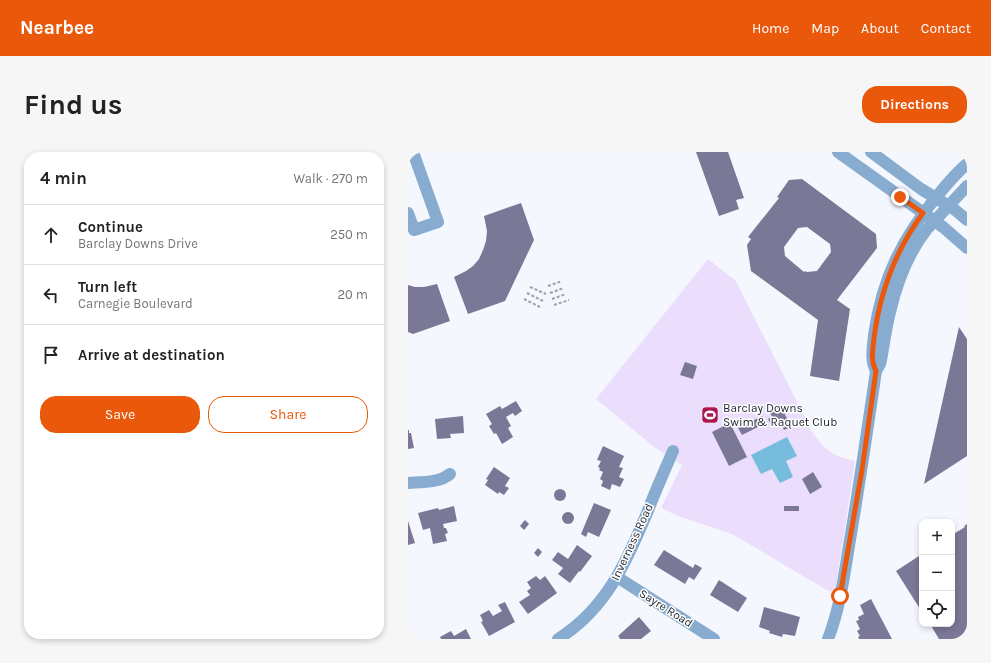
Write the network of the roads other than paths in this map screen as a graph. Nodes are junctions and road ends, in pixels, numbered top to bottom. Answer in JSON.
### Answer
{"nodes":[{"id":1,"x":413,"y":152,"type":"edge"},
{"id":2,"x":838,"y":152,"type":"edge"},
{"id":3,"x":871,"y":152,"type":"edge"},
{"id":4,"x":967,"y":164,"type":"edge"},
{"id":5,"x":967,"y":186,"type":"edge"},
{"id":6,"x":936,"y":198,"type":"junction"},
{"id":7,"x":948,"y":205,"type":"junction"},
{"id":8,"x":408,"y":213,"type":"edge"},
{"id":9,"x":923,"y":213,"type":"junction"},
{"id":10,"x":934,"y":220,"type":"junction"},
{"id":11,"x":967,"y":220,"type":"edge"},
{"id":12,"x":967,"y":248,"type":"edge"},
{"id":13,"x":876,"y":371,"type":"junction"},
{"id":14,"x":673,"y":451,"type":"dead end"},
{"id":15,"x":450,"y":474,"type":"dead end"},
{"id":16,"x":408,"y":483,"type":"edge"},
{"id":17,"x":617,"y":577,"type":"junction"},
{"id":18,"x":558,"y":639,"type":"edge"},
{"id":19,"x":714,"y":639,"type":"edge"},
{"id":20,"x":828,"y":639,"type":"edge"}],
"edges":[{"from":1,"to":8,"type":"street"},
{"from":2,"to":9,"type":"street"},
{"from":3,"to":6,"type":"street"},
{"from":4,"to":6,"type":"street"},
{"from":5,"to":7,"type":"street"},
{"from":6,"to":7,"type":"street"},
{"from":6,"to":9,"type":"street"},
{"from":7,"to":10,"type":"street"},
{"from":7,"to":11,"type":"street"},
{"from":9,"to":10,"type":"street"},
{"from":9,"to":13,"type":"street"},
{"from":10,"to":12,"type":"street"},
{"from":10,"to":13,"type":"street"},
{"from":13,"to":20,"type":"street"},
{"from":14,"to":17,"type":"street","name":"Inverness Road"},
{"from":15,"to":16,"type":"street"},
{"from":17,"to":18,"type":"street","name":"Inverness Road"},
{"from":17,"to":19,"type":"street","name":"Sayre Road"}]}
